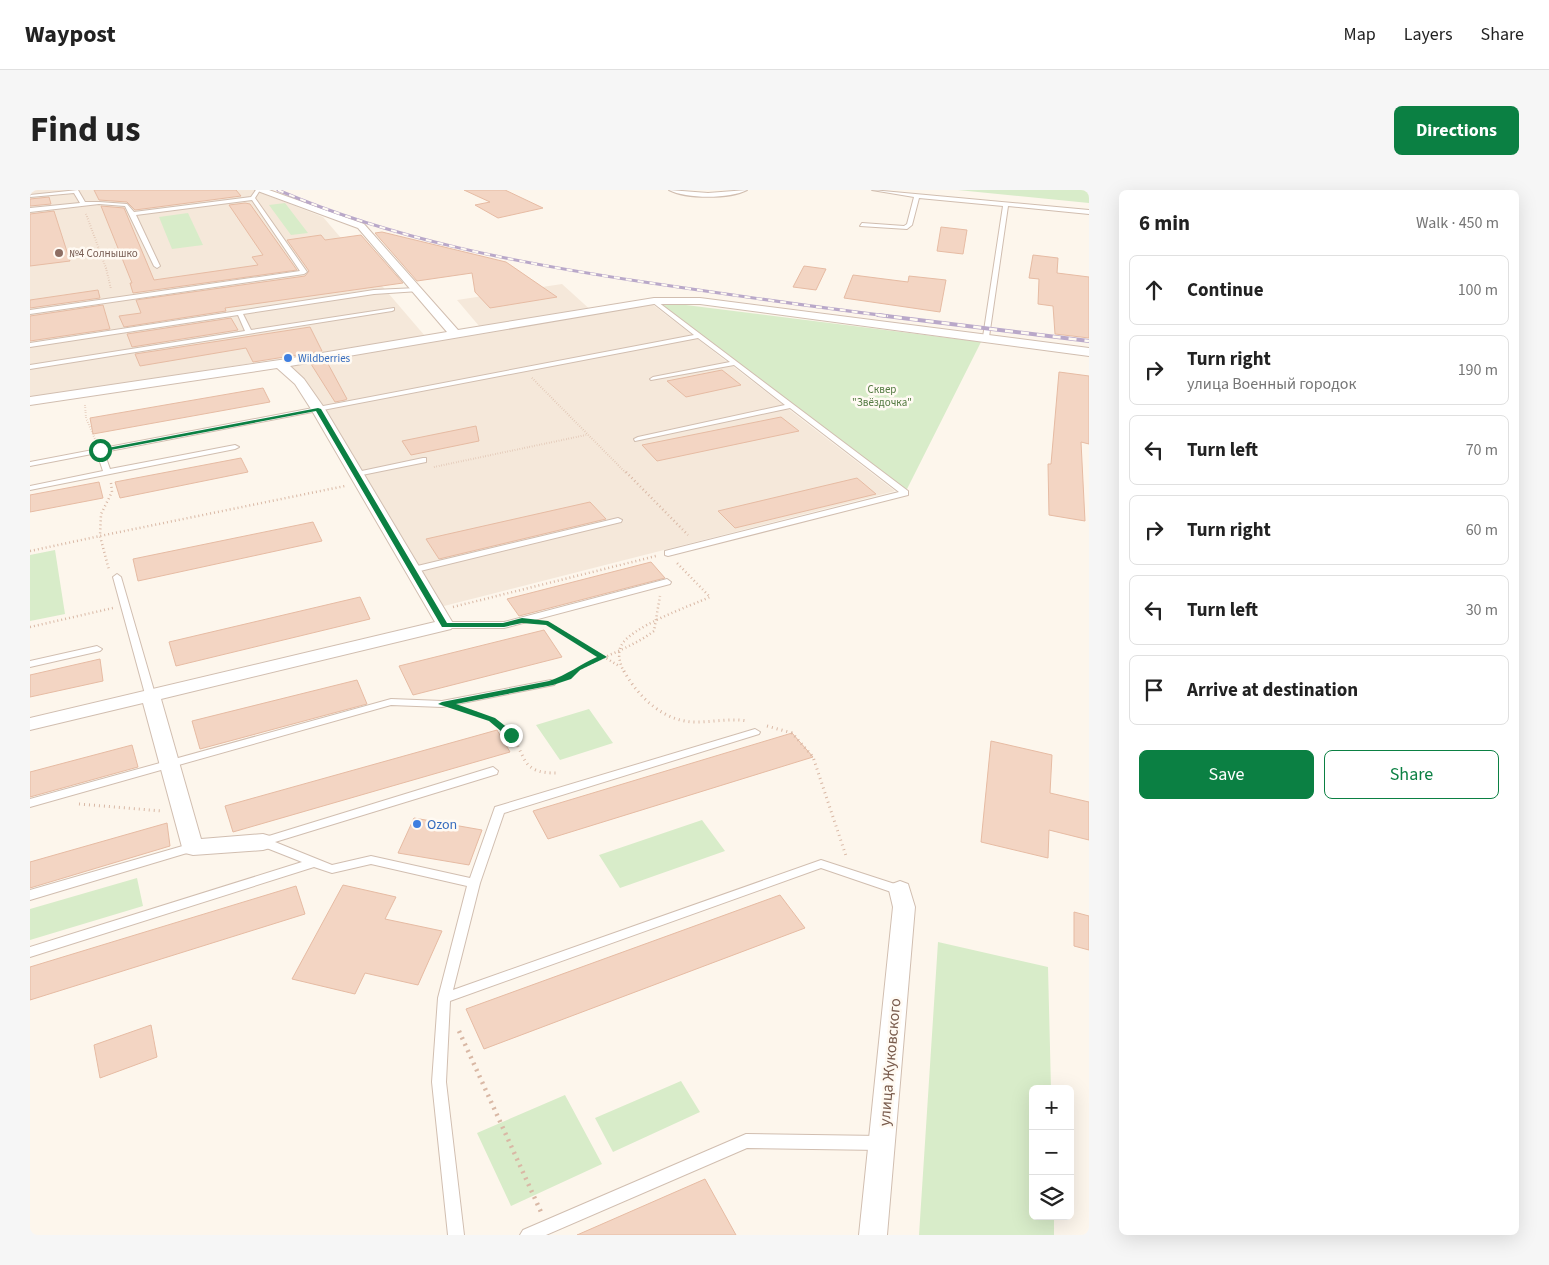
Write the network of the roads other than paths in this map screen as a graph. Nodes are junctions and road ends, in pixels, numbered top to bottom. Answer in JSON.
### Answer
{"nodes":[{"id":1,"x":671,"y":190,"type":"edge"},
{"id":2,"x":745,"y":190,"type":"edge"},
{"id":3,"x":874,"y":190,"type":"edge"},
{"id":4,"x":76,"y":191,"type":"edge"},
{"id":5,"x":257,"y":193,"type":"edge"},
{"id":6,"x":30,"y":196,"type":"edge"},
{"id":7,"x":917,"y":196,"type":"junction"},
{"id":8,"x":83,"y":204,"type":"junction"},
{"id":9,"x":1006,"y":204,"type":"junction"},
{"id":10,"x":30,"y":210,"type":"edge"},
{"id":11,"x":1089,"y":212,"type":"edge"},
{"id":12,"x":133,"y":214,"type":"junction"},
{"id":13,"x":862,"y":225,"type":"dead end"},
{"id":14,"x":157,"y":266,"type":"dead end"},
{"id":15,"x":416,"y":290,"type":"junction"},
{"id":16,"x":654,"y":301,"type":"junction"},
{"id":17,"x":392,"y":309,"type":"dead end"},
{"id":18,"x":30,"y":312,"type":"edge"},
{"id":19,"x":240,"y":313,"type":"junction"},
{"id":20,"x":249,"y":332,"type":"junction"},
{"id":21,"x":456,"y":335,"type":"junction"},
{"id":22,"x":699,"y":336,"type":"junction"},
{"id":23,"x":986,"y":337,"type":"junction"},
{"id":24,"x":30,"y":345,"type":"edge"},
{"id":25,"x":1089,"y":352,"type":"edge"},
{"id":26,"x":735,"y":363,"type":"junction"},
{"id":27,"x":280,"y":364,"type":"junction"},
{"id":28,"x":30,"y":367,"type":"edge"},
{"id":29,"x":653,"y":379,"type":"dead end"},
{"id":30,"x":30,"y":400,"type":"edge"},
{"id":31,"x":790,"y":406,"type":"junction"},
{"id":32,"x":318,"y":409,"type":"junction"},
{"id":33,"x":638,"y":438,"type":"dead end"},
{"id":34,"x":236,"y":447,"type":"dead end"},
{"id":35,"x":100,"y":450,"type":"junction"},
{"id":36,"x":422,"y":460,"type":"dead end"},
{"id":37,"x":30,"y":464,"type":"edge"},
{"id":38,"x":107,"y":472,"type":"junction"},
{"id":39,"x":357,"y":474,"type":"junction"},
{"id":40,"x":30,"y":488,"type":"edge"},
{"id":41,"x":618,"y":520,"type":"dead end"},
{"id":42,"x":668,"y":553,"type":"road end"},
{"id":43,"x":412,"y":570,"type":"junction"},
{"id":44,"x":113,"y":574,"type":"road end"},
{"id":45,"x":667,"y":582,"type":"road end"},
{"id":46,"x":446,"y":616,"type":"junction"},
{"id":47,"x":97,"y":649,"type":"dead end"},
{"id":48,"x":30,"y":664,"type":"edge"},
{"id":49,"x":551,"y":683,"type":"road end"},
{"id":50,"x":150,"y":694,"type":"junction"},
{"id":51,"x":30,"y":724,"type":"edge"},
{"id":52,"x":758,"y":727,"type":"road end"},
{"id":53,"x":171,"y":763,"type":"junction"},
{"id":54,"x":493,"y":771,"type":"dead end"},
{"id":55,"x":30,"y":803,"type":"edge"},
{"id":56,"x":263,"y":842,"type":"junction"},
{"id":57,"x":193,"y":847,"type":"junction"},
{"id":58,"x":312,"y":863,"type":"junction"},
{"id":59,"x":474,"y":883,"type":"junction"},
{"id":60,"x":900,"y":890,"type":"joint"},
{"id":61,"x":30,"y":894,"type":"edge"},
{"id":62,"x":30,"y":952,"type":"edge"},
{"id":63,"x":444,"y":998,"type":"junction"},
{"id":64,"x":882,"y":1143,"type":"junction"},
{"id":65,"x":456,"y":1235,"type":"edge"},
{"id":66,"x":528,"y":1235,"type":"edge"},
{"id":67,"x":873,"y":1235,"type":"edge"}],
"edges":[{"from":1,"to":2,"type":"lane"},
{"from":3,"to":7,"type":"lane"},
{"from":4,"to":6,"type":"lane"},
{"from":4,"to":8,"type":"lane"},
{"from":5,"to":12,"type":"lane"},
{"from":5,"to":15,"type":"street"},
{"from":5,"to":18,"type":"lane"},
{"from":7,"to":9,"type":"lane"},
{"from":7,"to":13,"type":"lane"},
{"from":8,"to":10,"type":"lane"},
{"from":8,"to":12,"type":"lane"},
{"from":9,"to":11,"type":"lane"},
{"from":9,"to":23,"type":"lane"},
{"from":12,"to":14,"type":"lane"},
{"from":15,"to":19,"type":"lane"},
{"from":15,"to":21,"type":"street"},
{"from":16,"to":21,"type":"street"},
{"from":16,"to":22,"type":"lane"},
{"from":16,"to":23,"type":"street"},
{"from":17,"to":20,"type":"lane"},
{"from":19,"to":20,"type":"lane"},
{"from":19,"to":24,"type":"lane"},
{"from":20,"to":28,"type":"lane"},
{"from":21,"to":27,"type":"street"},
{"from":22,"to":26,"type":"lane"},
{"from":22,"to":32,"type":"lane"},
{"from":23,"to":25,"type":"street"},
{"from":26,"to":29,"type":"lane"},
{"from":26,"to":31,"type":"lane"},
{"from":27,"to":30,"type":"street"},
{"from":27,"to":32,"type":"street"},
{"from":31,"to":33,"type":"lane"},
{"from":31,"to":42,"type":"lane"},
{"from":32,"to":35,"type":"lane"},
{"from":32,"to":39,"type":"street"},
{"from":34,"to":38,"type":"lane"},
{"from":35,"to":37,"type":"lane"},
{"from":35,"to":38,"type":"lane"},
{"from":36,"to":39,"type":"lane"},
{"from":38,"to":40,"type":"lane"},
{"from":39,"to":43,"type":"street"},
{"from":41,"to":43,"type":"lane"},
{"from":43,"to":46,"type":"street"},
{"from":44,"to":50,"type":"lane"},
{"from":45,"to":46,"type":"lane"},
{"from":46,"to":50,"type":"street"},
{"from":47,"to":48,"type":"lane"},
{"from":49,"to":53,"type":"lane"},
{"from":50,"to":51,"type":"street"},
{"from":50,"to":53,"type":"street"},
{"from":52,"to":59,"type":"lane"},
{"from":53,"to":55,"type":"lane"},
{"from":53,"to":57,"type":"street"},
{"from":54,"to":56,"type":"lane"},
{"from":56,"to":57,"type":"street"},
{"from":56,"to":58,"type":"lane"},
{"from":57,"to":61,"type":"lane"},
{"from":58,"to":59,"type":"lane"},
{"from":58,"to":62,"type":"lane"},
{"from":59,"to":63,"type":"lane"},
{"from":60,"to":63,"type":"lane"},
{"from":60,"to":64,"type":"street","name":"улица Жуковского"},
{"from":63,"to":65,"type":"lane"},
{"from":64,"to":66,"type":"lane"},
{"from":64,"to":67,"type":"street","name":"улица Жуковского"}]}
